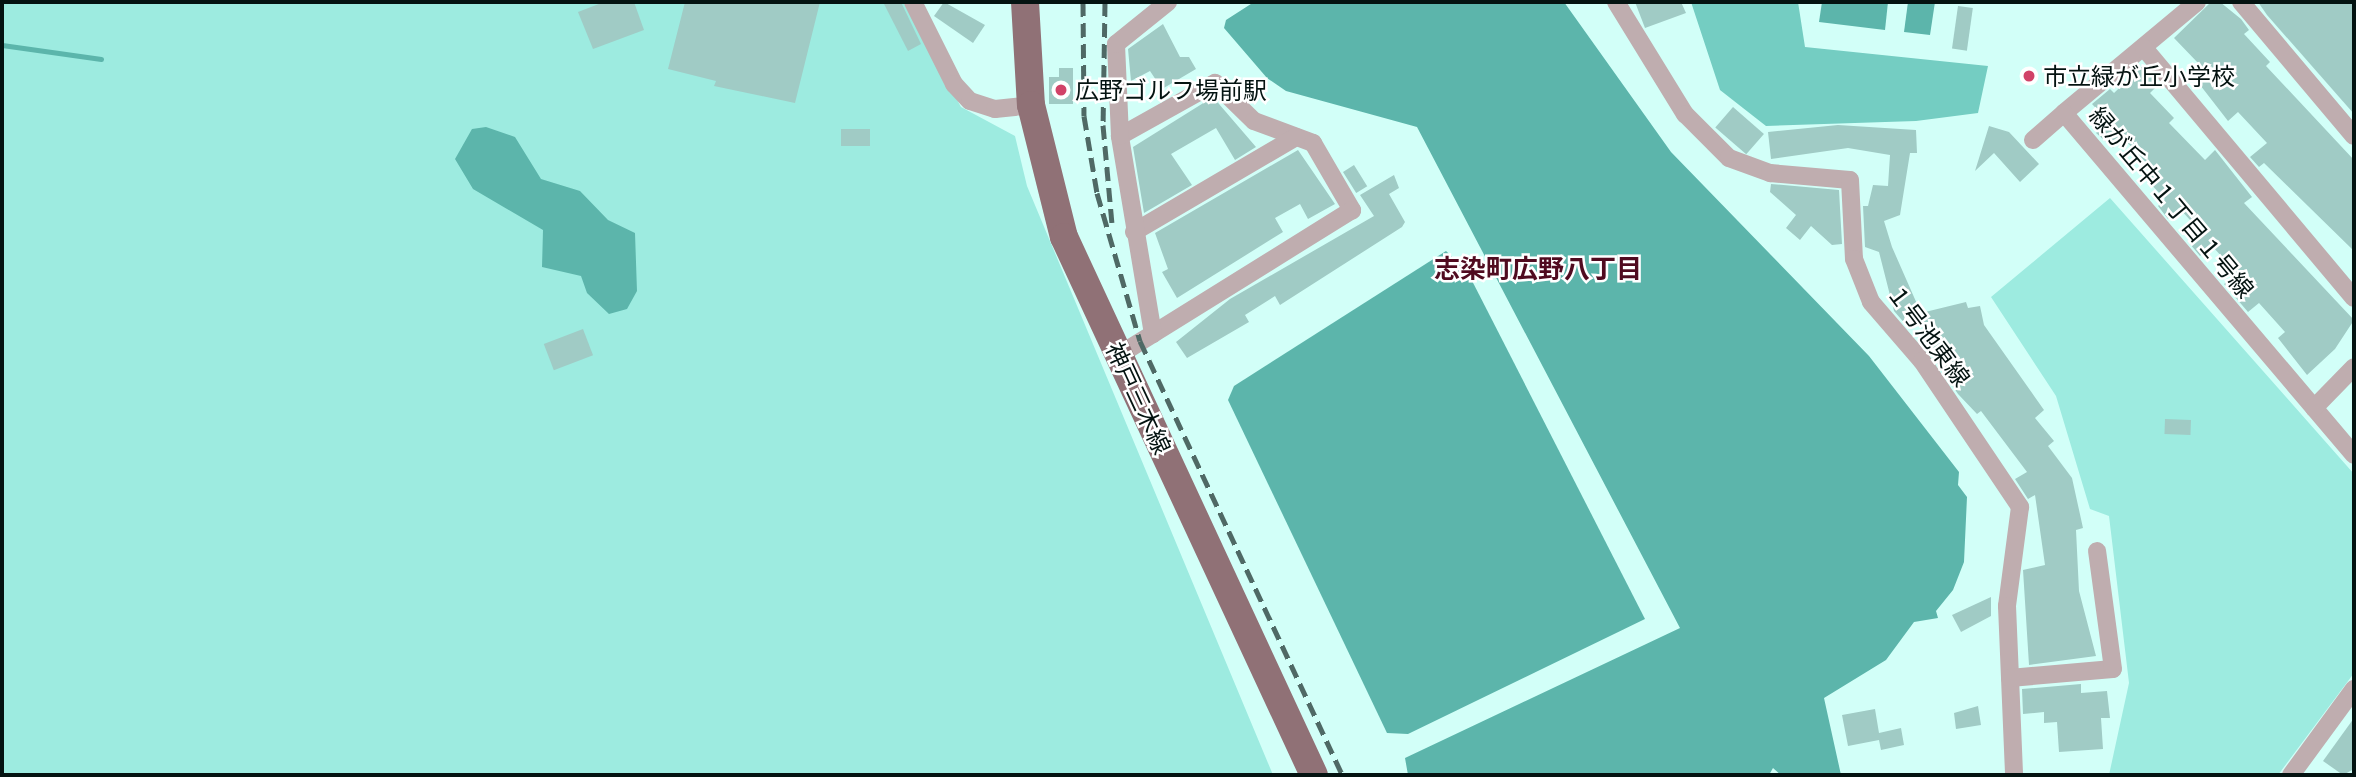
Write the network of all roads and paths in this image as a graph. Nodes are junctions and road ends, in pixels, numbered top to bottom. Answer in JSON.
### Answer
{"nodes":[{"id":1,"x":913,"y":2,"type":"edge"},
{"id":2,"x":1025,"y":2,"type":"edge"},
{"id":3,"x":1168,"y":2,"type":"edge"},
{"id":4,"x":1616,"y":2,"type":"edge"},
{"id":5,"x":2197,"y":2,"type":"edge"},
{"id":6,"x":2241,"y":2,"type":"edge"},
{"id":7,"x":1150,"y":8,"type":"edge"},
{"id":8,"x":2144,"y":48,"type":"junction"},
{"id":9,"x":1031,"y":105,"type":"junction"},
{"id":10,"x":2064,"y":113,"type":"junction"},
{"id":11,"x":1121,"y":136,"type":"junction"},
{"id":12,"x":1296,"y":136,"type":"junction"},
{"id":13,"x":2354,"y":136,"type":"edge"},
{"id":14,"x":2033,"y":140,"type":"dead end"},
{"id":15,"x":1133,"y":232,"type":"junction"},
{"id":16,"x":2354,"y":298,"type":"edge"},
{"id":17,"x":1153,"y":334,"type":"junction"},
{"id":18,"x":1119,"y":355,"type":"junction"},
{"id":19,"x":2354,"y":367,"type":"edge"},
{"id":20,"x":2314,"y":408,"type":"junction"},
{"id":21,"x":2354,"y":455,"type":"edge"},
{"id":22,"x":2097,"y":551,"type":"dead end"},
{"id":23,"x":2010,"y":678,"type":"junction"},
{"id":24,"x":2354,"y":689,"type":"edge"},
{"id":25,"x":1314,"y":775,"type":"edge"},
{"id":26,"x":2014,"y":775,"type":"edge"},
{"id":27,"x":2291,"y":775,"type":"edge"}],
"edges":[{"from":1,"to":9,"type":"street"},
{"from":2,"to":9,"type":"main road","name":"神戸三木線"},
{"from":3,"to":7,"type":"street"},
{"from":4,"to":23,"type":"street","name":"１号池東線"},
{"from":5,"to":8,"type":"street","name":"緑が丘中１丁目１号線"},
{"from":6,"to":13,"type":"street"},
{"from":7,"to":11,"type":"street"},
{"from":8,"to":10,"type":"street","name":"緑が丘中１丁目１号線"},
{"from":8,"to":16,"type":"street"},
{"from":9,"to":18,"type":"main road","name":"神戸三木線"},
{"from":10,"to":14,"type":"street"},
{"from":10,"to":20,"type":"street","name":"緑が丘中１丁目１号線"},
{"from":11,"to":12,"type":"street"},
{"from":11,"to":15,"type":"street"},
{"from":12,"to":15,"type":"street"},
{"from":12,"to":17,"type":"street"},
{"from":15,"to":17,"type":"street"},
{"from":17,"to":18,"type":"street"},
{"from":18,"to":25,"type":"main road","name":"神戸三木線"},
{"from":19,"to":20,"type":"street"},
{"from":20,"to":21,"type":"street","name":"緑が丘中１丁目１号線"},
{"from":22,"to":23,"type":"street"},
{"from":23,"to":26,"type":"street","name":"１号池東線"},
{"from":24,"to":27,"type":"street"}]}
